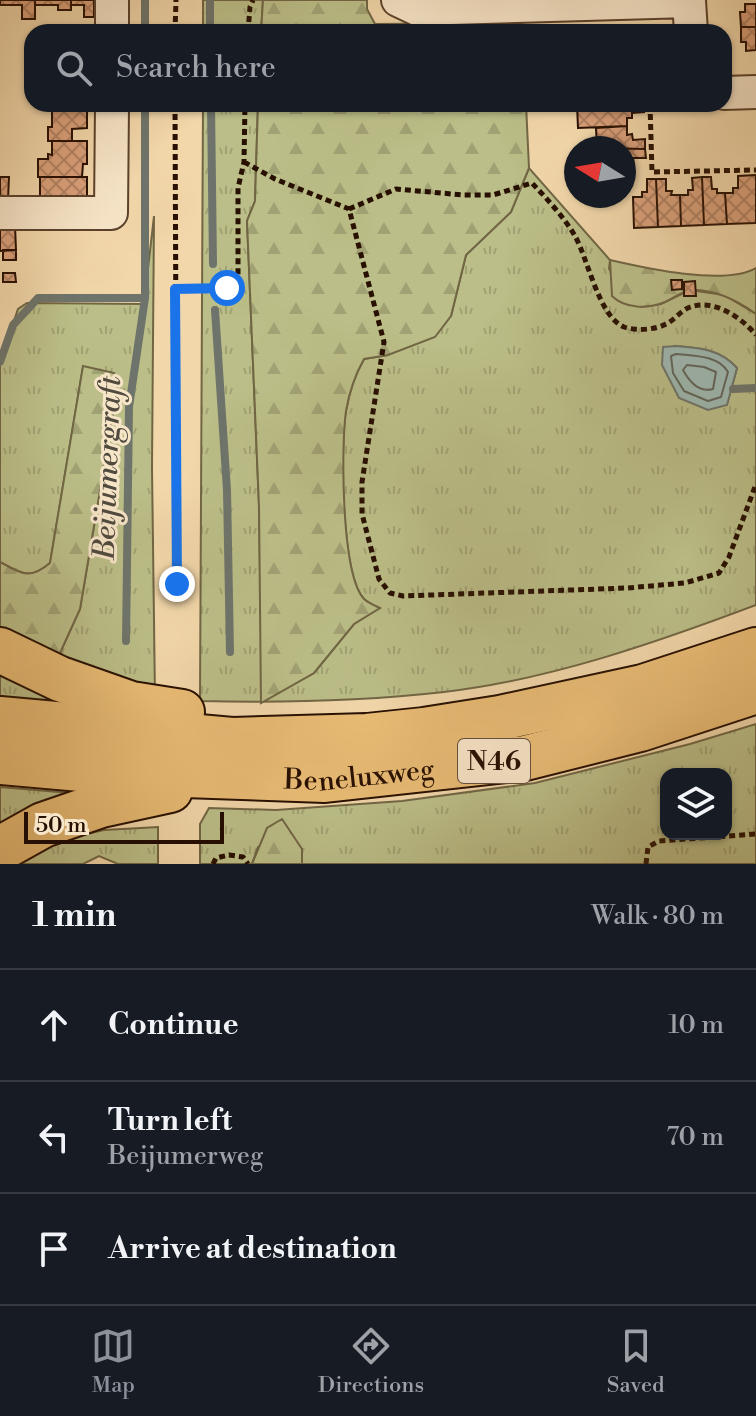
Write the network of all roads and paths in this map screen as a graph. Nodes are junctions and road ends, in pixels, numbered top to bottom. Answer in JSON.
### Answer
{"nodes":[{"id":1,"x":112,"y":0,"type":"edge"},
{"id":2,"x":176,"y":0,"type":"edge"},
{"id":3,"x":253,"y":0,"type":"edge"},
{"id":4,"x":398,"y":0,"type":"edge"},
{"id":5,"x":112,"y":24,"type":"edge"},
{"id":6,"x":175,"y":24,"type":"edge"},
{"id":7,"x":249,"y":24,"type":"edge"},
{"id":8,"x":690,"y":24,"type":"edge"},
{"id":9,"x":756,"y":92,"type":"edge"},
{"id":10,"x":732,"y":93,"type":"edge"},
{"id":11,"x":112,"y":112,"type":"edge"},
{"id":12,"x":175,"y":112,"type":"edge"},
{"id":13,"x":245,"y":112,"type":"edge"},
{"id":14,"x":650,"y":112,"type":"edge"},
{"id":15,"x":244,"y":162,"type":"junction"},
{"id":16,"x":756,"y":170,"type":"edge"},
{"id":17,"x":349,"y":209,"type":"junction"},
{"id":18,"x":0,"y":213,"type":"edge"},
{"id":19,"x":175,"y":289,"type":"junction"},
{"id":20,"x":756,"y":335,"type":"edge"},
{"id":21,"x":756,"y":484,"type":"edge"},
{"id":22,"x":177,"y":584,"type":"dead end"},
{"id":23,"x":0,"y":650,"type":"edge"},
{"id":24,"x":756,"y":650,"type":"edge"},
{"id":25,"x":756,"y":691,"type":"edge"},
{"id":26,"x":0,"y":719,"type":"edge"},
{"id":27,"x":338,"y":737,"type":"junction"},
{"id":28,"x":0,"y":762,"type":"edge"},
{"id":29,"x":224,"y":778,"type":"junction"},
{"id":30,"x":756,"y":834,"type":"edge"},
{"id":31,"x":0,"y":849,"type":"edge"},
{"id":32,"x":213,"y":864,"type":"edge"},
{"id":33,"x":248,"y":864,"type":"edge"},
{"id":34,"x":646,"y":864,"type":"edge"}],
"edges":[{"from":1,"to":5,"type":"street"},
{"from":2,"to":6,"type":"path"},
{"from":3,"to":7,"type":"path"},
{"from":4,"to":8,"type":"street"},
{"from":9,"to":10,"type":"street"},
{"from":11,"to":18,"type":"street"},
{"from":12,"to":19,"type":"path"},
{"from":13,"to":15,"type":"path"},
{"from":14,"to":16,"type":"path"},
{"from":15,"to":17,"type":"path"},
{"from":15,"to":19,"type":"path"},
{"from":17,"to":20,"type":"path"},
{"from":17,"to":21,"type":"path"},
{"from":19,"to":22,"type":"path"},
{"from":23,"to":27,"type":"highway","number":"N46"},
{"from":24,"to":27,"type":"highway","name":"Beneluxweg","number":"N46"},
{"from":25,"to":29,"type":"highway","name":"Beneluxweg","number":"N46"},
{"from":26,"to":27,"type":"highway","name":"Beneluxweg","number":"N46"},
{"from":28,"to":29,"type":"highway","name":"Beneluxweg","number":"N46"},
{"from":29,"to":31,"type":"highway","number":"N46"},
{"from":30,"to":34,"type":"path"},
{"from":32,"to":33,"type":"path"}]}
